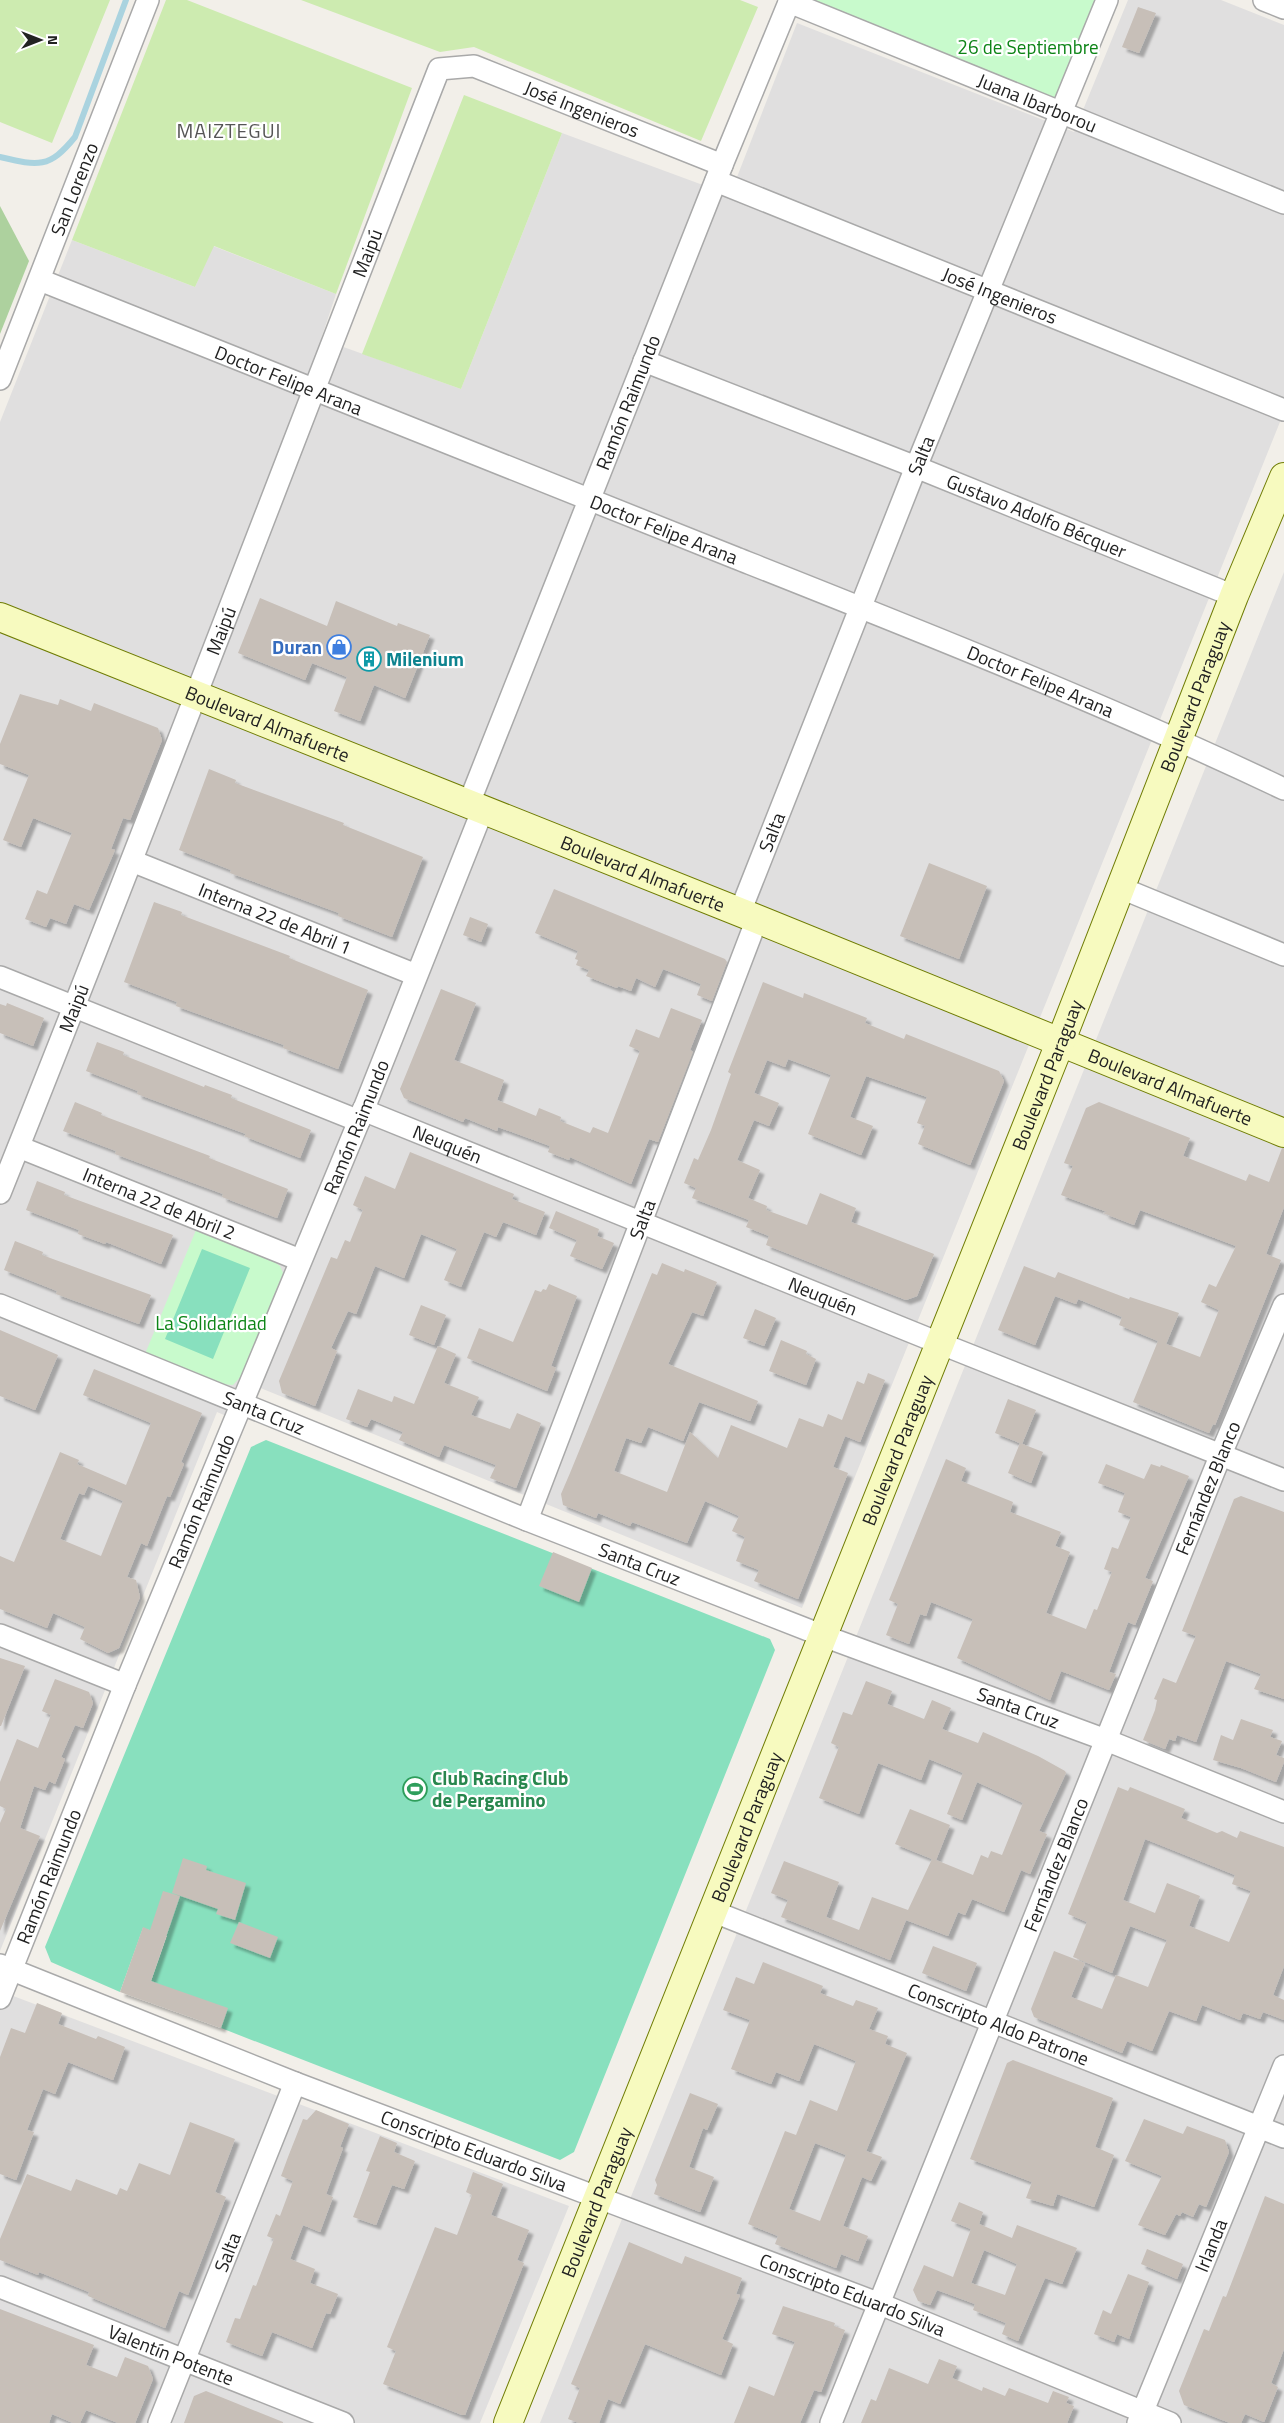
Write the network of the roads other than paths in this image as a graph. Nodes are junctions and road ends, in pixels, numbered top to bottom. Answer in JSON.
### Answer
{"nodes":[{"id":1,"x":148,"y":0,"type":"edge"},
{"id":2,"x":1106,"y":0,"type":"edge"},
{"id":3,"x":1264,"y":0,"type":"edge"},
{"id":4,"x":790,"y":1,"type":"edge"},
{"id":5,"x":1284,"y":8,"type":"edge"},
{"id":6,"x":439,"y":69,"type":"joint"},
{"id":7,"x":1061,"y":112,"type":"junction"},
{"id":8,"x":719,"y":173,"type":"junction"},
{"id":9,"x":1284,"y":203,"type":"edge"},
{"id":10,"x":40,"y":280,"type":"junction"},
{"id":11,"x":988,"y":291,"type":"junction"},
{"id":12,"x":644,"y":361,"type":"junction"},
{"id":13,"x":0,"y":379,"type":"edge"},
{"id":14,"x":312,"y":391,"type":"junction"},
{"id":15,"x":1284,"y":410,"type":"edge"},
{"id":16,"x":916,"y":467,"type":"junction"},
{"id":17,"x":1284,"y":477,"type":"edge"},
{"id":18,"x":590,"y":500,"type":"junction"},
{"id":19,"x":1234,"y":596,"type":"junction"},
{"id":20,"x":860,"y":608,"type":"junction"},
{"id":21,"x":0,"y":617,"type":"edge"},
{"id":22,"x":195,"y":694,"type":"junction"},
{"id":23,"x":1178,"y":739,"type":"junction"},
{"id":24,"x":1284,"y":789,"type":"edge"},
{"id":25,"x":476,"y":806,"type":"junction"},
{"id":26,"x":132,"y":861,"type":"junction"},
{"id":27,"x":1121,"y":888,"type":"junction"},
{"id":28,"x":749,"y":915,"type":"junction"},
{"id":29,"x":1284,"y":956,"type":"edge"},
{"id":30,"x":416,"y":975,"type":"junction"},
{"id":31,"x":0,"y":977,"type":"edge"},
{"id":32,"x":74,"y":1008,"type":"junction"},
{"id":33,"x":1060,"y":1042,"type":"junction"},
{"id":34,"x":361,"y":1115,"type":"junction"},
{"id":35,"x":1284,"y":1133,"type":"edge"},
{"id":36,"x":19,"y":1147,"type":"junction"},
{"id":37,"x":0,"y":1193,"type":"edge"},
{"id":38,"x":640,"y":1222,"type":"junction"},
{"id":39,"x":300,"y":1260,"type":"junction"},
{"id":40,"x":0,"y":1305,"type":"edge"},
{"id":41,"x":1284,"y":1305,"type":"edge"},
{"id":42,"x":939,"y":1344,"type":"junction"},
{"id":43,"x":241,"y":1404,"type":"junction"},
{"id":44,"x":1221,"y":1454,"type":"junction"},
{"id":45,"x":1284,"y":1480,"type":"edge"},
{"id":46,"x":527,"y":1520,"type":"junction"},
{"id":47,"x":0,"y":1635,"type":"edge"},
{"id":48,"x":822,"y":1635,"type":"junction"},
{"id":49,"x":125,"y":1685,"type":"junction"},
{"id":50,"x":1106,"y":1740,"type":"junction"},
{"id":51,"x":1284,"y":1812,"type":"edge"},
{"id":52,"x":712,"y":1911,"type":"junction"},
{"id":53,"x":6,"y":1968,"type":"edge"},
{"id":54,"x":0,"y":1998,"type":"edge"},
{"id":55,"x":992,"y":2021,"type":"junction"},
{"id":56,"x":1284,"y":2066,"type":"edge"},
{"id":57,"x":295,"y":2083,"type":"junction"},
{"id":58,"x":1259,"y":2127,"type":"junction"},
{"id":59,"x":1284,"y":2137,"type":"edge"},
{"id":60,"x":599,"y":2198,"type":"junction"},
{"id":61,"x":0,"y":2287,"type":"edge"},
{"id":62,"x":880,"y":2304,"type":"junction"},
{"id":63,"x":184,"y":2361,"type":"junction"},
{"id":64,"x":1140,"y":2417,"type":"edge"},
{"id":65,"x":159,"y":2423,"type":"edge"},
{"id":66,"x":343,"y":2423,"type":"edge"},
{"id":67,"x":508,"y":2423,"type":"edge"},
{"id":68,"x":831,"y":2423,"type":"edge"},
{"id":69,"x":1170,"y":2423,"type":"edge"}],
"edges":[{"from":1,"to":10,"type":"street","name":"San Lorenzo"},
{"from":2,"to":7,"type":"street","name":"Salta"},
{"from":3,"to":5,"type":"street"},
{"from":4,"to":7,"type":"street","name":"Juana Ibarborou"},
{"from":4,"to":8,"type":"street","name":"Ramón Raimundo"},
{"from":6,"to":8,"type":"street","name":"José Ingenieros"},
{"from":6,"to":14,"type":"street","name":"Maipú"},
{"from":7,"to":9,"type":"street","name":"Juana Ibarborou"},
{"from":7,"to":11,"type":"street","name":"Salta"},
{"from":8,"to":11,"type":"street","name":"José Ingenieros"},
{"from":8,"to":12,"type":"street","name":"Ramón Raimundo"},
{"from":10,"to":13,"type":"street","name":"San Lorenzo"},
{"from":10,"to":14,"type":"street","name":"Doctor Felipe Arana"},
{"from":11,"to":15,"type":"street","name":"José Ingenieros"},
{"from":11,"to":16,"type":"street","name":"Salta"},
{"from":12,"to":16,"type":"street","name":"Gustavo Adolfo Bécquer"},
{"from":12,"to":18,"type":"street","name":"Ramón Raimundo"},
{"from":14,"to":18,"type":"street","name":"Doctor Felipe Arana"},
{"from":14,"to":22,"type":"street","name":"Maipú"},
{"from":16,"to":19,"type":"street","name":"Gustavo Adolfo Bécquer"},
{"from":16,"to":20,"type":"street","name":"Salta"},
{"from":17,"to":19,"type":"main road","name":"Boulevard Paraguay"},
{"from":18,"to":20,"type":"street","name":"Doctor Felipe Arana"},
{"from":18,"to":25,"type":"street","name":"Ramón Raimundo"},
{"from":19,"to":23,"type":"main road","name":"Boulevard Paraguay"},
{"from":20,"to":23,"type":"street","name":"Doctor Felipe Arana"},
{"from":20,"to":28,"type":"street","name":"Salta"},
{"from":21,"to":22,"type":"main road","name":"Boulevard Almafuerte"},
{"from":22,"to":25,"type":"main road","name":"Boulevard Almafuerte"},
{"from":22,"to":26,"type":"street","name":"Maipú"},
{"from":23,"to":24,"type":"street","name":"Doctor Felipe Arana"},
{"from":23,"to":27,"type":"main road","name":"Boulevard Paraguay"},
{"from":25,"to":28,"type":"main road","name":"Boulevard Almafuerte"},
{"from":25,"to":30,"type":"street","name":"Ramón Raimundo"},
{"from":26,"to":30,"type":"street","name":"Interna 22 de Abril 1"},
{"from":26,"to":32,"type":"street","name":"Maipú"},
{"from":27,"to":29,"type":"street"},
{"from":27,"to":33,"type":"main road","name":"Boulevard Paraguay"},
{"from":28,"to":33,"type":"main road","name":"Boulevard Almafuerte"},
{"from":28,"to":38,"type":"street","name":"Salta"},
{"from":30,"to":34,"type":"street","name":"Ramón Raimundo"},
{"from":31,"to":32,"type":"street","name":"Neuquén"},
{"from":32,"to":34,"type":"street","name":"Neuquén"},
{"from":32,"to":36,"type":"street","name":"Maipú"},
{"from":33,"to":35,"type":"main road","name":"Boulevard Almafuerte"},
{"from":33,"to":42,"type":"main road","name":"Boulevard Paraguay"},
{"from":34,"to":38,"type":"street","name":"Neuquén"},
{"from":34,"to":39,"type":"street","name":"Ramón Raimundo"},
{"from":36,"to":37,"type":"street","name":"Maipú"},
{"from":36,"to":39,"type":"street","name":"Interna 22 de Abril 2"},
{"from":38,"to":42,"type":"street","name":"Neuquén"},
{"from":38,"to":46,"type":"street","name":"Salta"},
{"from":39,"to":43,"type":"street","name":"Ramón Raimundo"},
{"from":40,"to":43,"type":"street","name":"Santa Cruz"},
{"from":41,"to":44,"type":"street","name":"Fernández Blanco"},
{"from":42,"to":44,"type":"street","name":"Neuquén"},
{"from":42,"to":48,"type":"main road","name":"Boulevard Paraguay"},
{"from":43,"to":46,"type":"street","name":"Santa Cruz"},
{"from":43,"to":49,"type":"street","name":"Ramón Raimundo"},
{"from":44,"to":45,"type":"street","name":"Neuquén"},
{"from":44,"to":50,"type":"street","name":"Fernández Blanco"},
{"from":46,"to":48,"type":"street","name":"Santa Cruz"},
{"from":47,"to":49,"type":"street"},
{"from":48,"to":50,"type":"street","name":"Santa Cruz"},
{"from":48,"to":52,"type":"main road","name":"Boulevard Paraguay"},
{"from":49,"to":53,"type":"street","name":"Ramón Raimundo"},
{"from":50,"to":51,"type":"street","name":"Santa Cruz"},
{"from":50,"to":55,"type":"street","name":"Fernández Blanco"},
{"from":52,"to":55,"type":"street","name":"Conscripto Aldo Patrone"},
{"from":52,"to":60,"type":"main road","name":"Boulevard Paraguay"},
{"from":53,"to":54,"type":"street","name":"Ramón Raimundo"},
{"from":53,"to":57,"type":"street","name":"Conscripto Eduardo Silva"},
{"from":55,"to":58,"type":"street","name":"Conscripto Aldo Patrone"},
{"from":55,"to":62,"type":"street","name":"Fernández Blanco"},
{"from":56,"to":58,"type":"street","name":"Irlanda"},
{"from":57,"to":60,"type":"street","name":"Conscripto Eduardo Silva"},
{"from":57,"to":63,"type":"street","name":"Salta"},
{"from":58,"to":59,"type":"street","name":"Conscripto Aldo Patrone"},
{"from":58,"to":64,"type":"street","name":"Irlanda"},
{"from":60,"to":62,"type":"street","name":"Conscripto Eduardo Silva"},
{"from":60,"to":67,"type":"main road","name":"Boulevard Paraguay"},
{"from":61,"to":63,"type":"street","name":"Valentín Potente"},
{"from":62,"to":64,"type":"street","name":"Conscripto Eduardo Silva"},
{"from":62,"to":68,"type":"street","name":"Fernández Blanco"},
{"from":63,"to":65,"type":"street","name":"Salta"},
{"from":63,"to":66,"type":"street","name":"Valentín Potente"},
{"from":64,"to":69,"type":"street","name":"Conscripto Eduardo Silva"}]}
